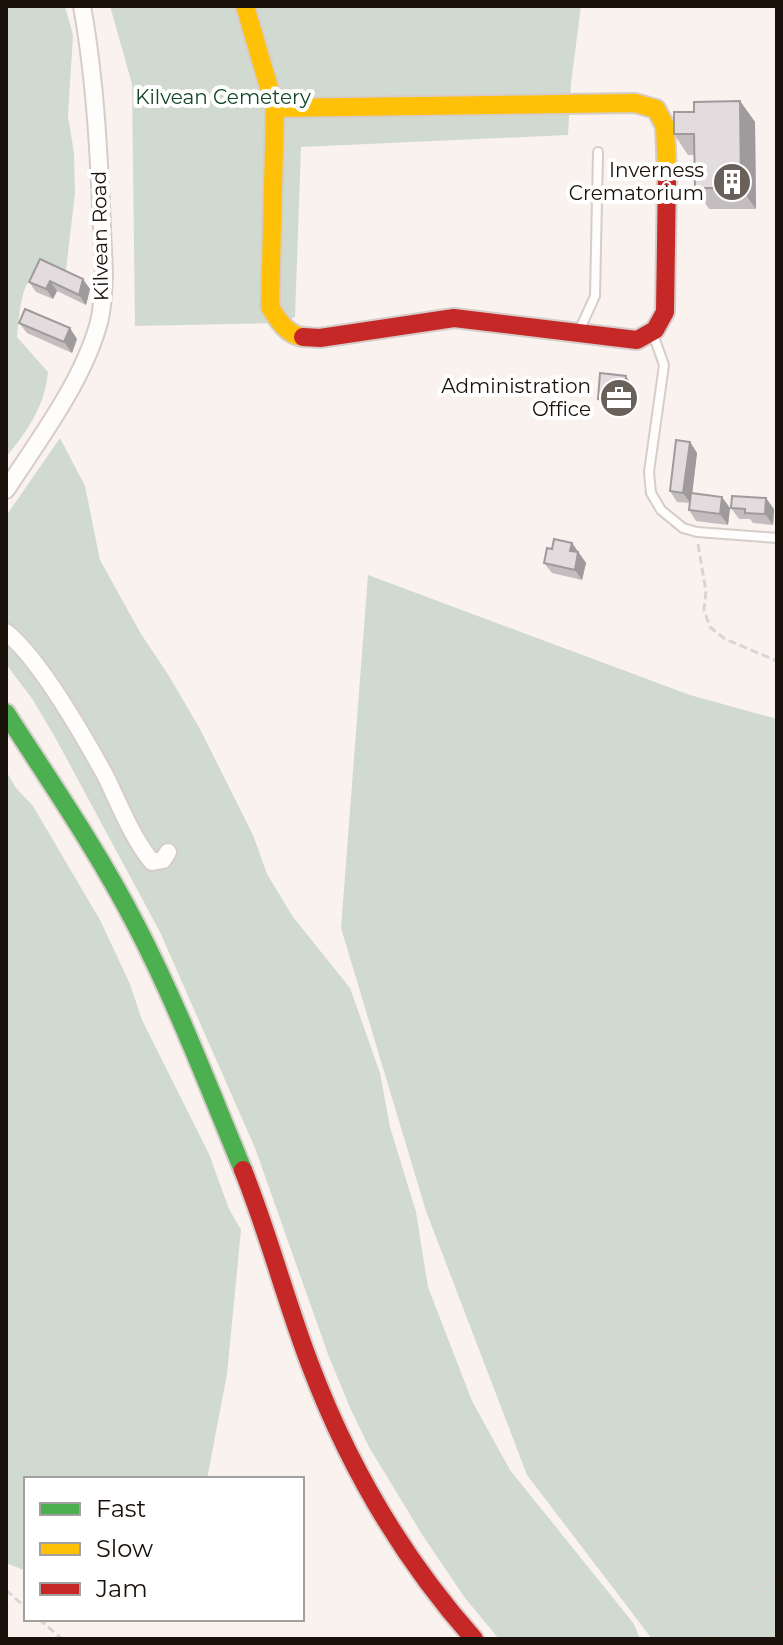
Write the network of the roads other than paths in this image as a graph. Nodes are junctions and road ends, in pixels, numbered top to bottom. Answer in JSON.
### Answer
{"nodes":[{"id":1,"x":82,"y":6,"type":"edge"},
{"id":2,"x":245,"y":6,"type":"edge"},
{"id":3,"x":275,"y":108,"type":"junction"},
{"id":4,"x":598,"y":152,"type":"dead end"},
{"id":5,"x":579,"y":332,"type":"junction"},
{"id":6,"x":653,"y":333,"type":"junction"},
{"id":7,"x":6,"y":490,"type":"edge"},
{"id":8,"x":777,"y":538,"type":"edge"},
{"id":9,"x":6,"y":632,"type":"edge"},
{"id":10,"x":6,"y":713,"type":"edge"},
{"id":11,"x":168,"y":852,"type":"dead end"},
{"id":12,"x":474,"y":1639,"type":"edge"}],
"edges":[{"from":1,"to":7,"type":"street","name":"Kilvean Road"},
{"from":2,"to":3,"type":"main road"},
{"from":3,"to":5,"type":"main road"},
{"from":3,"to":6,"type":"main road"},
{"from":4,"to":5,"type":"lane"},
{"from":5,"to":6,"type":"main road"},
{"from":6,"to":8,"type":"lane"},
{"from":9,"to":11,"type":"street"},
{"from":10,"to":12,"type":"main road"}]}
